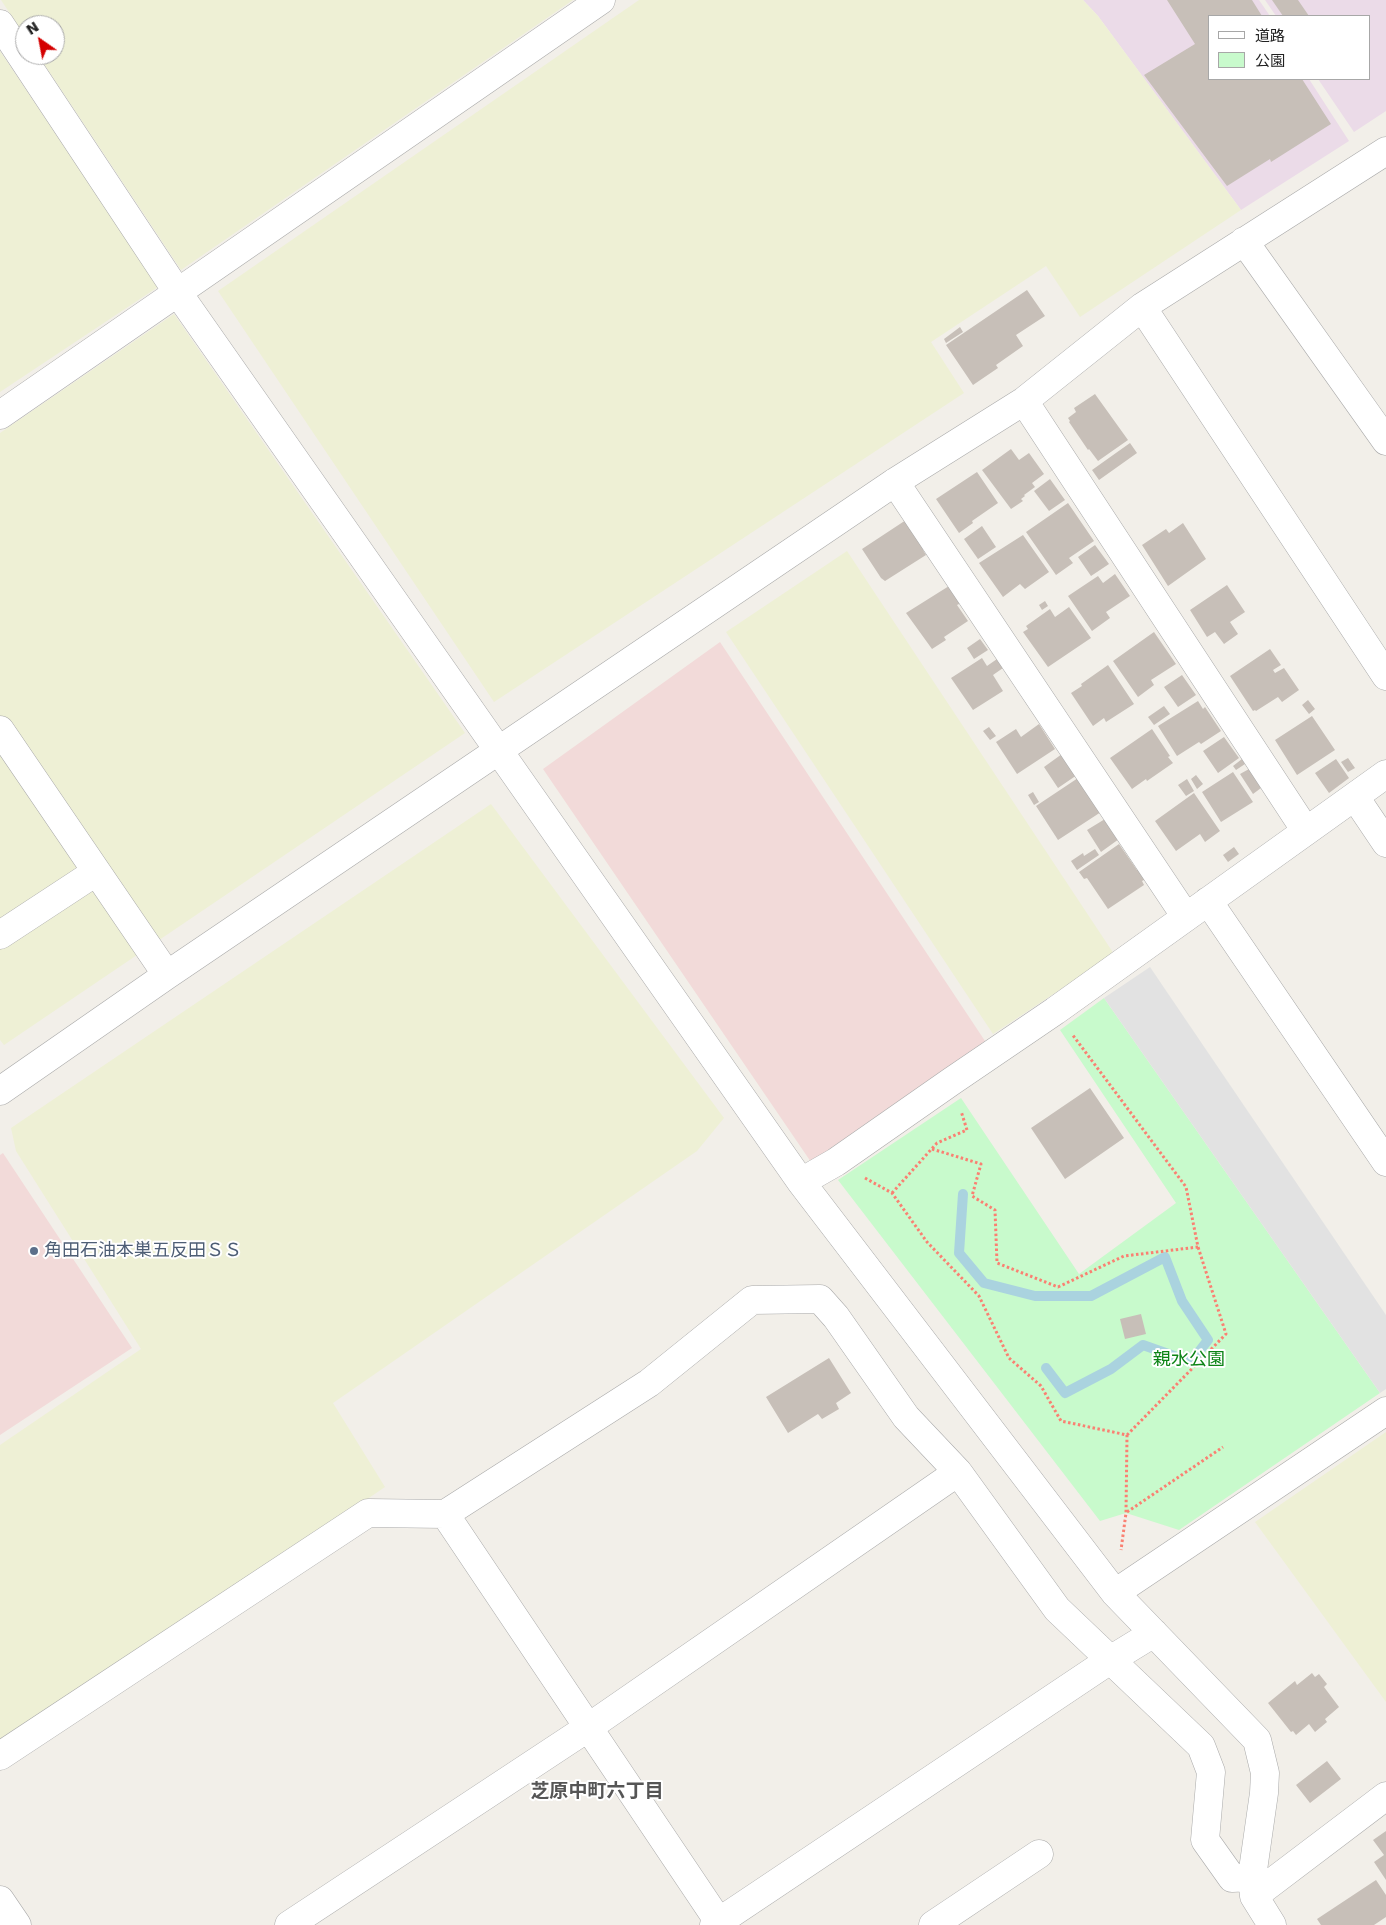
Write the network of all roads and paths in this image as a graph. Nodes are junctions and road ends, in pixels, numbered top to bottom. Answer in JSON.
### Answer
{"nodes":[{"id":1,"x":601,"y":0,"type":"edge"},
{"id":2,"x":0,"y":24,"type":"edge"},
{"id":3,"x":1386,"y":151,"type":"edge"},
{"id":4,"x":1244,"y":241,"type":"junction"},
{"id":5,"x":178,"y":293,"type":"junction"},
{"id":6,"x":1142,"y":307,"type":"junction"},
{"id":7,"x":1024,"y":400,"type":"junction"},
{"id":8,"x":0,"y":415,"type":"edge"},
{"id":9,"x":1386,"y":441,"type":"edge"},
{"id":10,"x":895,"y":482,"type":"junction"},
{"id":11,"x":1386,"y":676,"type":"edge"},
{"id":12,"x":0,"y":730,"type":"edge"},
{"id":13,"x":498,"y":752,"type":"junction"},
{"id":14,"x":1386,"y":774,"type":"edge"},
{"id":15,"x":1355,"y":796,"type":"junction"},
{"id":16,"x":1306,"y":831,"type":"junction"},
{"id":17,"x":1386,"y":843,"type":"edge"},
{"id":18,"x":96,"y":872,"type":"junction"},
{"id":19,"x":1208,"y":901,"type":"junction"},
{"id":20,"x":1186,"y":917,"type":"junction"},
{"id":21,"x":0,"y":935,"type":"edge"},
{"id":22,"x":167,"y":975,"type":"junction"},
{"id":23,"x":1055,"y":1011,"type":"junction"},
{"id":24,"x":952,"y":1081,"type":"junction"},
{"id":25,"x":0,"y":1091,"type":"edge"},
{"id":26,"x":932,"y":1149,"type":"junction"},
{"id":27,"x":836,"y":1162,"type":"junction"},
{"id":28,"x":1386,"y":1162,"type":"edge"},
{"id":29,"x":801,"y":1182,"type":"junction"},
{"id":30,"x":892,"y":1193,"type":"junction"},
{"id":31,"x":1198,"y":1247,"type":"junction"},
{"id":32,"x":1386,"y":1411,"type":"edge"},
{"id":33,"x":1127,"y":1435,"type":"junction"},
{"id":34,"x":1223,"y":1447,"type":"dead end"},
{"id":35,"x":958,"y":1472,"type":"junction"},
{"id":36,"x":1126,"y":1513,"type":"junction"},
{"id":37,"x":445,"y":1514,"type":"junction"},
{"id":38,"x":1115,"y":1593,"type":"junction"},
{"id":39,"x":1154,"y":1633,"type":"junction"},
{"id":40,"x":1110,"y":1660,"type":"junction"},
{"id":41,"x":589,"y":1727,"type":"junction"},
{"id":42,"x":0,"y":1756,"type":"edge"},
{"id":43,"x":1386,"y":1796,"type":"edge"},
{"id":44,"x":1038,"y":1854,"type":"dead end"},
{"id":45,"x":0,"y":1900,"type":"edge"},
{"id":46,"x":1259,"y":1908,"type":"edge"},
{"id":47,"x":718,"y":1924,"type":"edge"},
{"id":48,"x":17,"y":1925,"type":"edge"},
{"id":49,"x":289,"y":1925,"type":"edge"},
{"id":50,"x":933,"y":1925,"type":"edge"}],
"edges":[{"from":1,"to":5,"type":"street"},
{"from":2,"to":5,"type":"street"},
{"from":3,"to":4,"type":"street"},
{"from":4,"to":6,"type":"street"},
{"from":4,"to":9,"type":"street"},
{"from":5,"to":8,"type":"street"},
{"from":5,"to":13,"type":"street"},
{"from":6,"to":7,"type":"street"},
{"from":6,"to":11,"type":"street"},
{"from":7,"to":10,"type":"street"},
{"from":7,"to":16,"type":"street"},
{"from":10,"to":13,"type":"street"},
{"from":10,"to":20,"type":"street"},
{"from":12,"to":18,"type":"street"},
{"from":13,"to":22,"type":"street"},
{"from":13,"to":29,"type":"street"},
{"from":14,"to":15,"type":"street"},
{"from":15,"to":16,"type":"street"},
{"from":15,"to":17,"type":"street"},
{"from":16,"to":19,"type":"street"},
{"from":18,"to":21,"type":"street"},
{"from":18,"to":22,"type":"street"},
{"from":19,"to":20,"type":"street"},
{"from":19,"to":28,"type":"street"},
{"from":20,"to":23,"type":"street"},
{"from":22,"to":25,"type":"street"},
{"from":23,"to":24,"type":"street"},
{"from":23,"to":31,"type":"path"},
{"from":24,"to":26,"type":"path"},
{"from":24,"to":27,"type":"street"},
{"from":26,"to":30,"type":"path"},
{"from":26,"to":31,"type":"path"},
{"from":27,"to":29,"type":"street"},
{"from":27,"to":30,"type":"path"},
{"from":29,"to":38,"type":"street"},
{"from":30,"to":33,"type":"path"},
{"from":31,"to":33,"type":"path"},
{"from":32,"to":38,"type":"street"},
{"from":33,"to":36,"type":"path"},
{"from":34,"to":36,"type":"path"},
{"from":35,"to":37,"type":"street"},
{"from":35,"to":40,"type":"street"},
{"from":35,"to":41,"type":"street"},
{"from":36,"to":38,"type":"path"},
{"from":37,"to":41,"type":"street"},
{"from":37,"to":42,"type":"street"},
{"from":38,"to":39,"type":"street"},
{"from":39,"to":40,"type":"street"},
{"from":39,"to":46,"type":"street"},
{"from":40,"to":46,"type":"street"},
{"from":40,"to":47,"type":"street"},
{"from":41,"to":47,"type":"street"},
{"from":41,"to":49,"type":"street"},
{"from":43,"to":46,"type":"street"},
{"from":44,"to":50,"type":"street"},
{"from":45,"to":48,"type":"street"}]}
